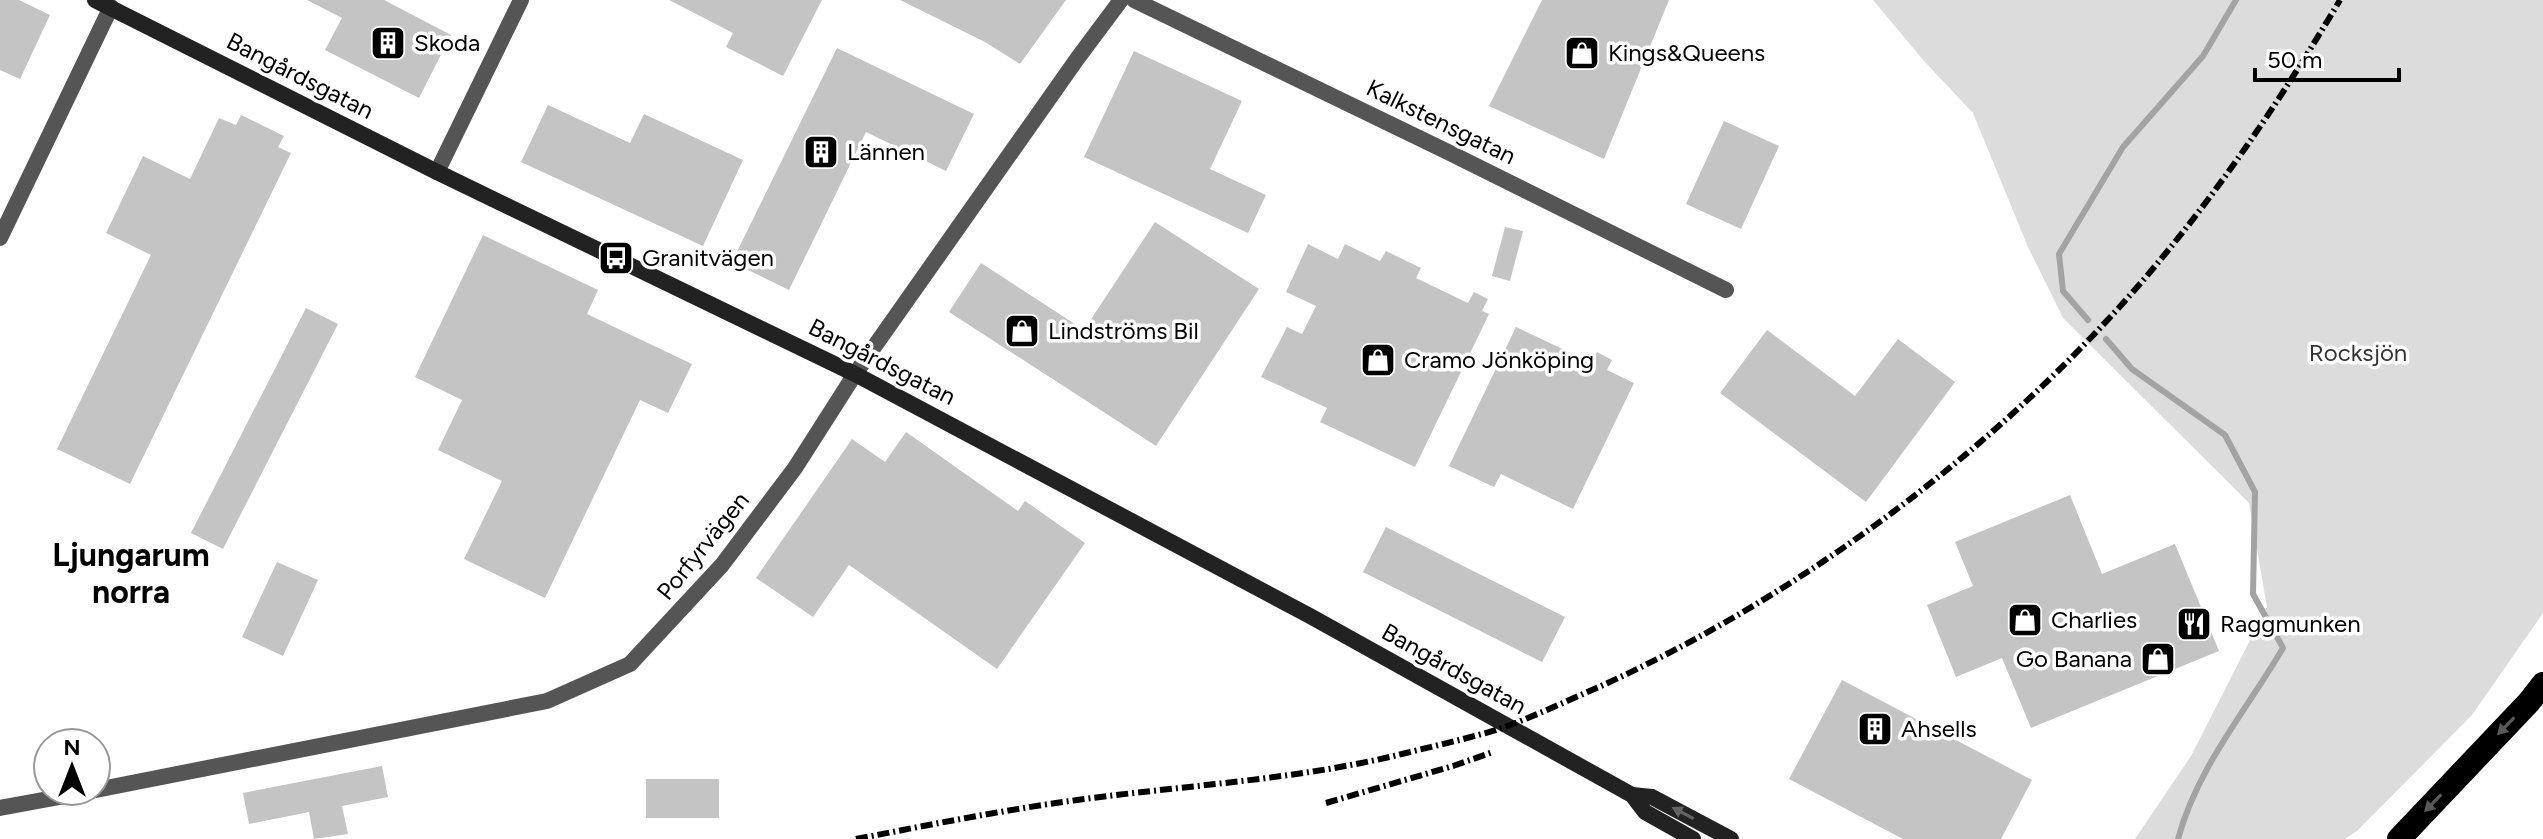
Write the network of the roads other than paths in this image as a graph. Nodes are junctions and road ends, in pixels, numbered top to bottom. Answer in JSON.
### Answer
{"nodes":[{"id":1,"x":95,"y":0,"type":"edge"},
{"id":2,"x":521,"y":0,"type":"edge"},
{"id":3,"x":1121,"y":0,"type":"edge"},
{"id":4,"x":1134,"y":0,"type":"edge"},
{"id":5,"x":111,"y":7,"type":"junction"},
{"id":6,"x":437,"y":172,"type":"junction"},
{"id":7,"x":0,"y":238,"type":"edge"},
{"id":8,"x":1726,"y":290,"type":"dead end"},
{"id":9,"x":855,"y":374,"type":"junction"},
{"id":10,"x":2543,"y":684,"type":"edge"},
{"id":11,"x":112,"y":787,"type":"edge"},
{"id":12,"x":1632,"y":795,"type":"junction"},
{"id":13,"x":32,"y":802,"type":"edge"},
{"id":14,"x":0,"y":808,"type":"edge"},
{"id":15,"x":1693,"y":839,"type":"edge"},
{"id":16,"x":1731,"y":839,"type":"edge"},
{"id":17,"x":2399,"y":839,"type":"edge"}],
"edges":[{"from":1,"to":5,"type":"main road","name":"Bangårdsgatan"},
{"from":2,"to":6,"type":"street"},
{"from":3,"to":9,"type":"street","name":"Porfyrvägen"},
{"from":4,"to":8,"type":"street","name":"Kalkstensgatan"},
{"from":5,"to":6,"type":"main road","name":"Bangårdsgatan"},
{"from":5,"to":7,"type":"street"},
{"from":6,"to":9,"type":"main road","name":"Bangårdsgatan"},
{"from":9,"to":11,"type":"street","name":"Porfyrvägen"},
{"from":9,"to":12,"type":"main road","name":"Bangårdsgatan"},
{"from":10,"to":17,"type":"highway","one_way":true},
{"from":12,"to":15,"type":"main road","name":"Bangårdsgatan"},
{"from":16,"to":12,"type":"main road","name":"Bangårdsgatan","one_way":true},
{"from":13,"to":14,"type":"street","name":"Porfyrvägen"}]}
